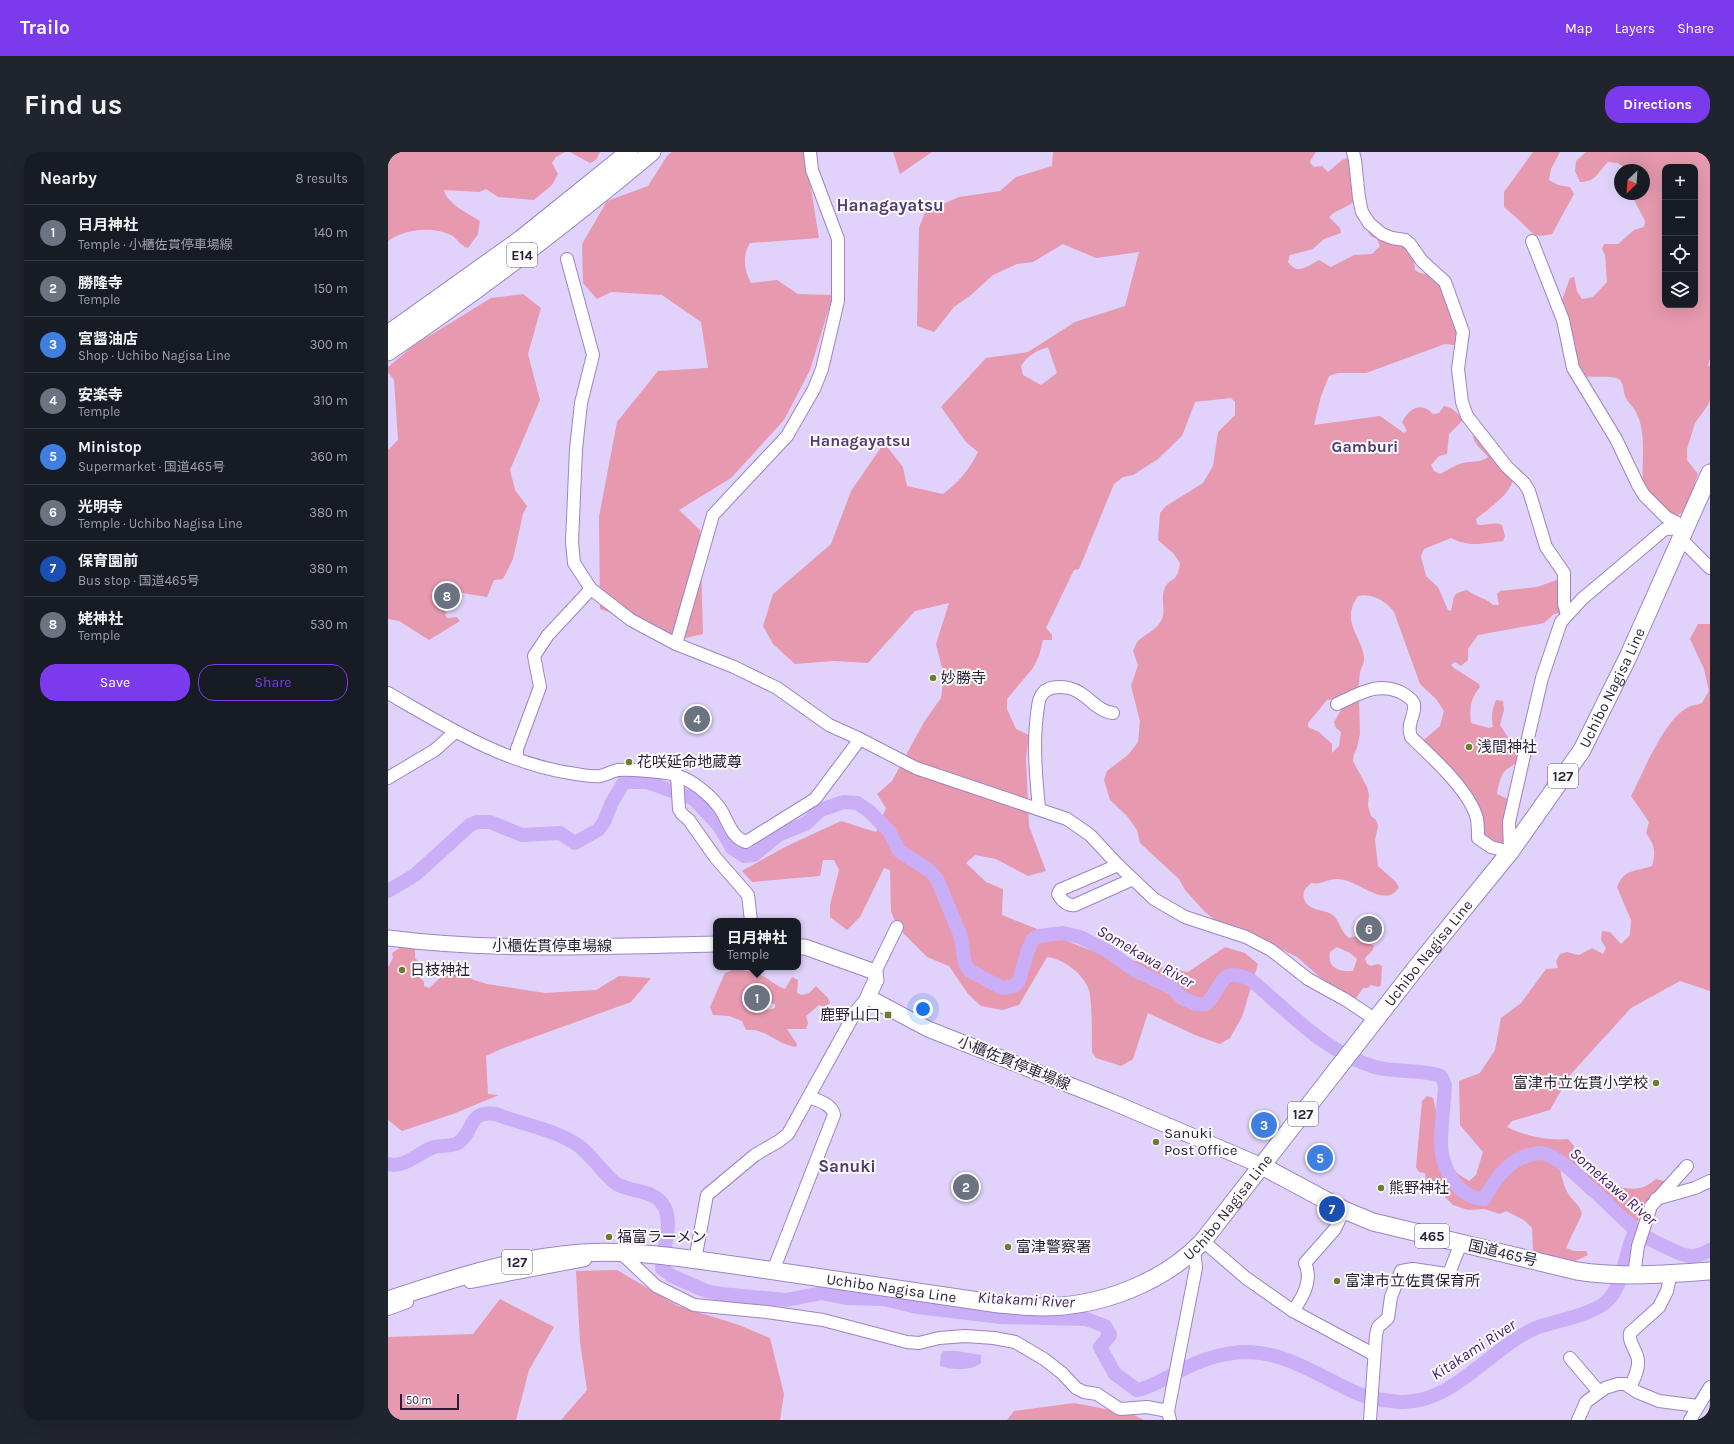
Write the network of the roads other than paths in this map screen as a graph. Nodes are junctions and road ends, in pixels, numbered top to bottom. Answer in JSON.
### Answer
{"nodes":[{"id":1,"x":629,"y":152,"type":"edge"},
{"id":2,"x":652,"y":152,"type":"edge"},
{"id":3,"x":810,"y":152,"type":"edge"},
{"id":4,"x":1353,"y":152,"type":"edge"},
{"id":5,"x":1532,"y":241,"type":"dead end"},
{"id":6,"x":567,"y":259,"type":"dead end"},
{"id":7,"x":388,"y":334,"type":"edge"},
{"id":8,"x":388,"y":352,"type":"edge"},
{"id":9,"x":1710,"y":473,"type":"edge"},
{"id":10,"x":1683,"y":534,"type":"junction"},
{"id":11,"x":1710,"y":568,"type":"edge"},
{"id":12,"x":591,"y":589,"type":"junction"},
{"id":13,"x":1567,"y":614,"type":"junction"},
{"id":14,"x":676,"y":644,"type":"junction"},
{"id":15,"x":388,"y":692,"type":"edge"},
{"id":16,"x":1337,"y":704,"type":"dead end"},
{"id":17,"x":1113,"y":713,"type":"dead end"},
{"id":18,"x":455,"y":732,"type":"junction"},
{"id":19,"x":860,"y":739,"type":"junction"},
{"id":20,"x":517,"y":758,"type":"junction"},
{"id":21,"x":388,"y":778,"type":"edge"},
{"id":22,"x":678,"y":778,"type":"junction"},
{"id":23,"x":1039,"y":809,"type":"junction"},
{"id":24,"x":1510,"y":852,"type":"junction"},
{"id":25,"x":1118,"y":866,"type":"junction"},
{"id":26,"x":1133,"y":879,"type":"junction"},
{"id":27,"x":751,"y":918,"type":"edge"},
{"id":28,"x":897,"y":927,"type":"dead end"},
{"id":29,"x":388,"y":938,"type":"edge"},
{"id":30,"x":713,"y":944,"type":"edge"},
{"id":31,"x":801,"y":947,"type":"edge"},
{"id":32,"x":875,"y":972,"type":"junction"},
{"id":33,"x":868,"y":997,"type":"junction"},
{"id":34,"x":1376,"y":1020,"type":"junction"},
{"id":35,"x":809,"y":1097,"type":"junction"},
{"id":36,"x":1262,"y":1166,"type":"junction"},
{"id":37,"x":1687,"y":1166,"type":"dead end"},
{"id":38,"x":1710,"y":1181,"type":"edge"},
{"id":39,"x":1656,"y":1199,"type":"junction"},
{"id":40,"x":1344,"y":1210,"type":"junction"},
{"id":41,"x":1461,"y":1244,"type":"junction"},
{"id":42,"x":1199,"y":1245,"type":"junction"},
{"id":43,"x":620,"y":1252,"type":"junction"},
{"id":44,"x":595,"y":1253,"type":"junction"},
{"id":45,"x":688,"y":1259,"type":"junction"},
{"id":46,"x":773,"y":1271,"type":"junction"},
{"id":47,"x":1710,"y":1271,"type":"edge"},
{"id":48,"x":1671,"y":1273,"type":"junction"},
{"id":49,"x":1624,"y":1275,"type":"junction"},
{"id":50,"x":388,"y":1300,"type":"edge"},
{"id":51,"x":388,"y":1309,"type":"edge"},
{"id":52,"x":1292,"y":1310,"type":"junction"},
{"id":53,"x":1373,"y":1354,"type":"junction"},
{"id":54,"x":1570,"y":1358,"type":"dead end"},
{"id":55,"x":1630,"y":1387,"type":"junction"},
{"id":56,"x":1710,"y":1387,"type":"edge"},
{"id":57,"x":1599,"y":1392,"type":"junction"},
{"id":58,"x":1698,"y":1406,"type":"junction"},
{"id":59,"x":1169,"y":1415,"type":"edge"},
{"id":60,"x":1370,"y":1420,"type":"edge"},
{"id":61,"x":1578,"y":1420,"type":"edge"},
{"id":62,"x":1690,"y":1420,"type":"edge"}],
"edges":[{"from":1,"to":7,"type":"highway","number":"E14"},
{"from":2,"to":8,"type":"highway","number":"E14"},
{"from":3,"to":14,"type":"street"},
{"from":4,"to":13,"type":"street"},
{"from":5,"to":10,"type":"street"},
{"from":6,"to":12,"type":"street"},
{"from":9,"to":10,"type":"highway","name":"Uchibo Nagisa Line","number":"127"},
{"from":10,"to":11,"type":"street"},
{"from":10,"to":13,"type":"street"},
{"from":10,"to":24,"type":"highway","name":"Uchibo Nagisa Line","number":"127"},
{"from":12,"to":14,"type":"street"},
{"from":12,"to":20,"type":"street"},
{"from":13,"to":24,"type":"street"},
{"from":14,"to":19,"type":"street"},
{"from":15,"to":18,"type":"street"},
{"from":16,"to":24,"type":"street"},
{"from":17,"to":23,"type":"street"},
{"from":18,"to":20,"type":"street"},
{"from":18,"to":21,"type":"street"},
{"from":19,"to":22,"type":"street"},
{"from":19,"to":23,"type":"street"},
{"from":20,"to":22,"type":"street"},
{"from":22,"to":27,"type":"street"},
{"from":23,"to":25,"type":"street"},
{"from":24,"to":34,"type":"highway","name":"Uchibo Nagisa Line","number":"127"},
{"from":25,"to":26,"type":"street"},
{"from":25,"to":26,"type":"street"},
{"from":26,"to":34,"type":"street"},
{"from":28,"to":32,"type":"street"},
{"from":29,"to":30,"type":"main road","name":"小櫃佐貫停車場線"},
{"from":31,"to":32,"type":"main road"},
{"from":32,"to":33,"type":"main road"},
{"from":33,"to":35,"type":"street"},
{"from":33,"to":36,"type":"main road","name":"小櫃佐貫停車場線"},
{"from":34,"to":36,"type":"highway","name":"Uchibo Nagisa Line","number":"127"},
{"from":35,"to":45,"type":"street"},
{"from":35,"to":46,"type":"street"},
{"from":36,"to":40,"type":"highway","name":"国道465号","number":"465"},
{"from":36,"to":42,"type":"highway","name":"Uchibo Nagisa Line","number":"127"},
{"from":37,"to":39,"type":"street"},
{"from":38,"to":39,"type":"street"},
{"from":39,"to":49,"type":"street"},
{"from":40,"to":41,"type":"highway","name":"国道465号","number":"465"},
{"from":40,"to":52,"type":"street"},
{"from":41,"to":49,"type":"highway","name":"国道465号","number":"465"},
{"from":41,"to":53,"type":"street"},
{"from":42,"to":46,"type":"highway","name":"Uchibo Nagisa Line","number":"127"},
{"from":42,"to":52,"type":"street"},
{"from":42,"to":59,"type":"street"},
{"from":43,"to":44,"type":"highway","name":"Uchibo Nagisa Line","number":"127"},
{"from":43,"to":45,"type":"highway","name":"Uchibo Nagisa Line","number":"127"},
{"from":43,"to":59,"type":"street"},
{"from":44,"to":50,"type":"highway","name":"Uchibo Nagisa Line","number":"127"},
{"from":44,"to":51,"type":"street"},
{"from":45,"to":46,"type":"highway","name":"Uchibo Nagisa Line","number":"127"},
{"from":47,"to":48,"type":"highway","name":"国道465号","number":"465"},
{"from":48,"to":49,"type":"highway","name":"国道465号","number":"465"},
{"from":48,"to":55,"type":"street"},
{"from":52,"to":53,"type":"street"},
{"from":53,"to":60,"type":"street"},
{"from":54,"to":57,"type":"street"},
{"from":55,"to":57,"type":"street"},
{"from":55,"to":58,"type":"street"},
{"from":56,"to":58,"type":"street"},
{"from":57,"to":61,"type":"street"},
{"from":58,"to":62,"type":"street"}]}
